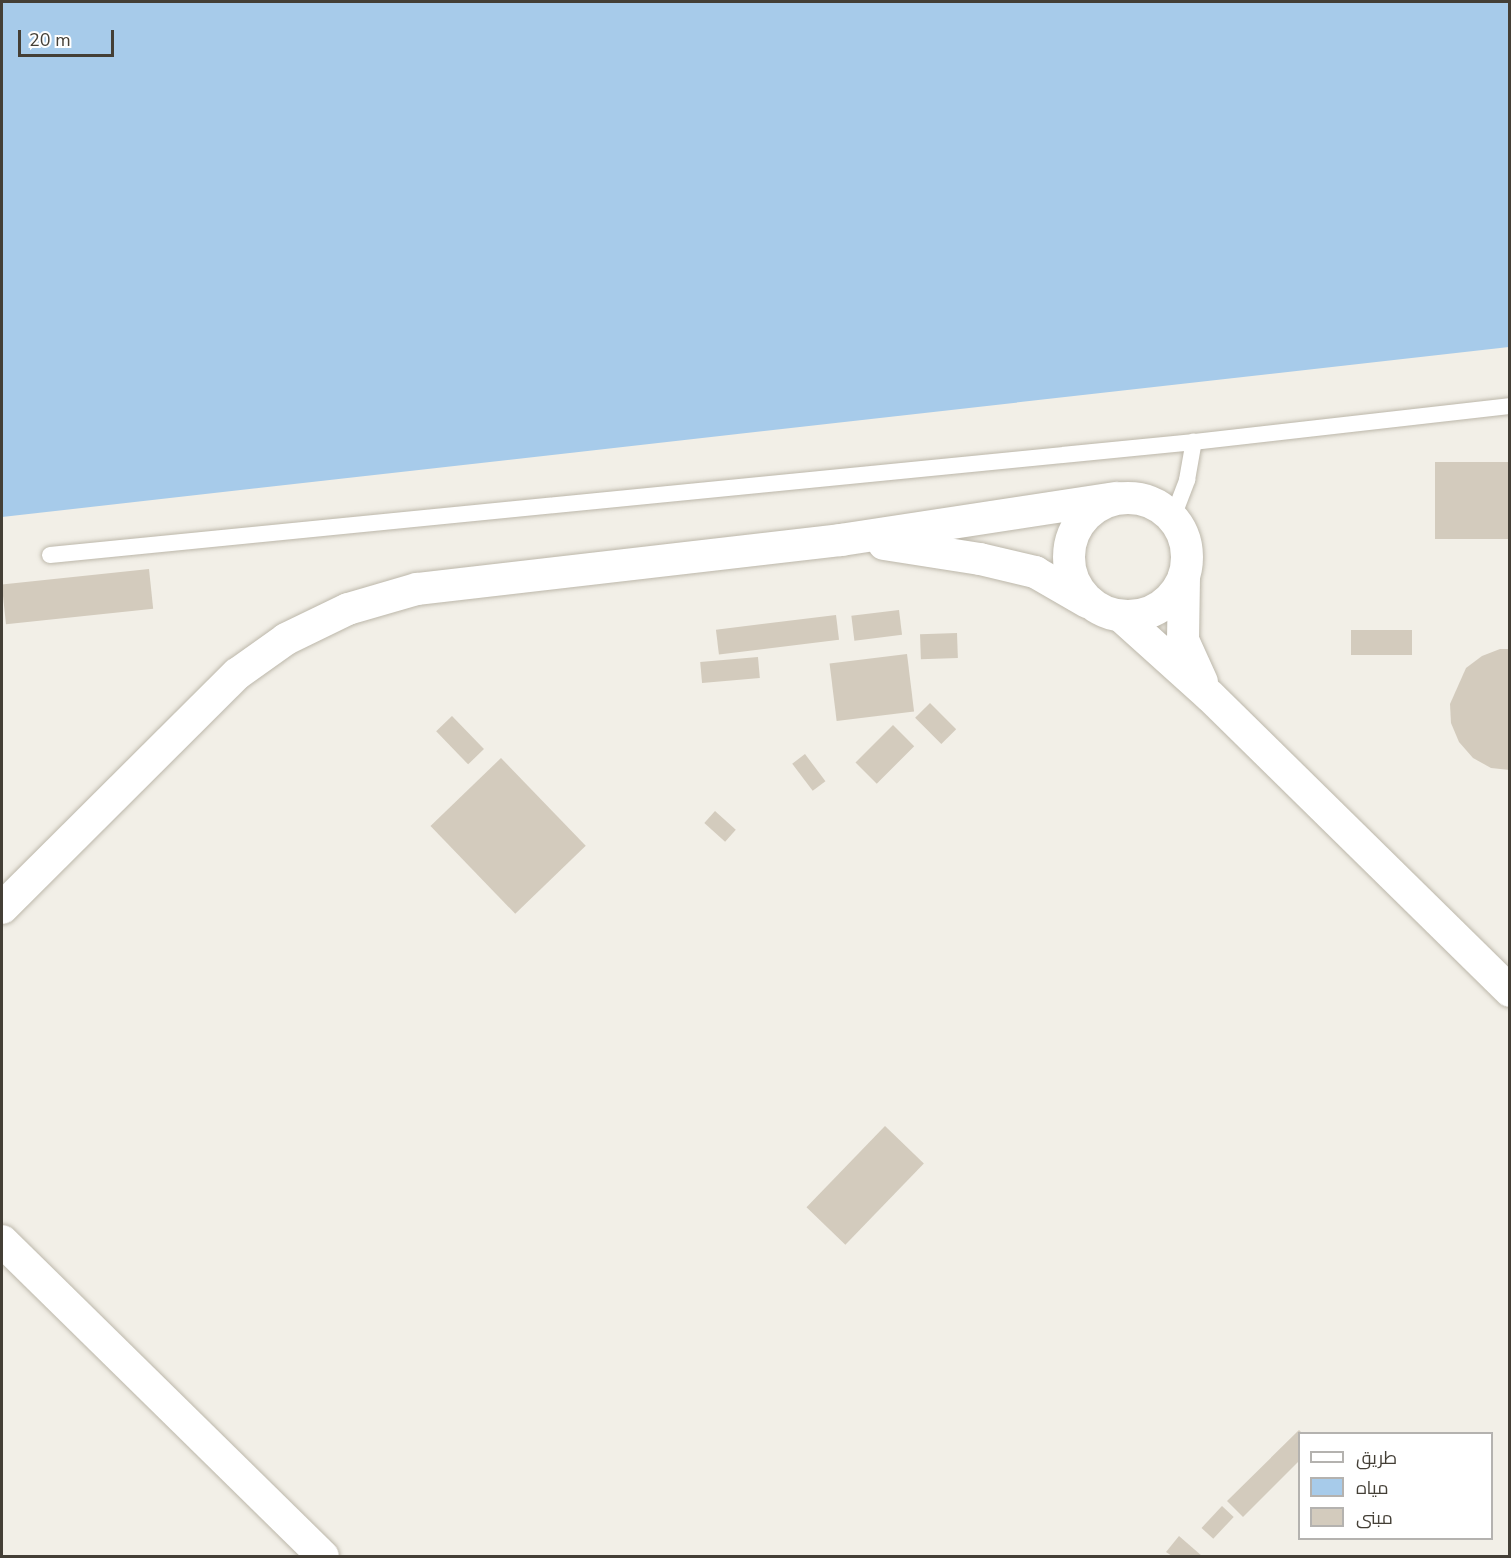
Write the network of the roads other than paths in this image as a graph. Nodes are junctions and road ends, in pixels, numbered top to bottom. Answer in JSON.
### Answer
{"nodes":[{"id":1,"x":1509,"y":406,"type":"edge"},
{"id":2,"x":1194,"y":442,"type":"junction"},
{"id":3,"x":1116,"y":498,"type":"junction"},
{"id":4,"x":1173,"y":517,"type":"junction"},
{"id":5,"x":841,"y":540,"type":"junction"},
{"id":6,"x":50,"y":555,"type":"dead end"},
{"id":7,"x":1184,"y":578,"type":"junction"},
{"id":8,"x":1107,"y":611,"type":"junction"},
{"id":9,"x":1210,"y":696,"type":"junction"},
{"id":10,"x":2,"y":908,"type":"edge"},
{"id":11,"x":1509,"y":991,"type":"edge"},
{"id":12,"x":2,"y":1241,"type":"edge"},
{"id":13,"x":323,"y":1557,"type":"edge"}],
"edges":[{"from":1,"to":2,"type":"lane"},
{"from":2,"to":4,"type":"lane"},
{"from":2,"to":6,"type":"lane"},
{"from":3,"to":4,"type":"street"},
{"from":3,"to":5,"type":"street"},
{"from":3,"to":8,"type":"street"},
{"from":4,"to":7,"type":"street"},
{"from":5,"to":8,"type":"street"},
{"from":5,"to":10,"type":"street"},
{"from":7,"to":8,"type":"street"},
{"from":7,"to":9,"type":"street"},
{"from":8,"to":9,"type":"street"},
{"from":9,"to":11,"type":"street"},
{"from":12,"to":13,"type":"street"}]}
